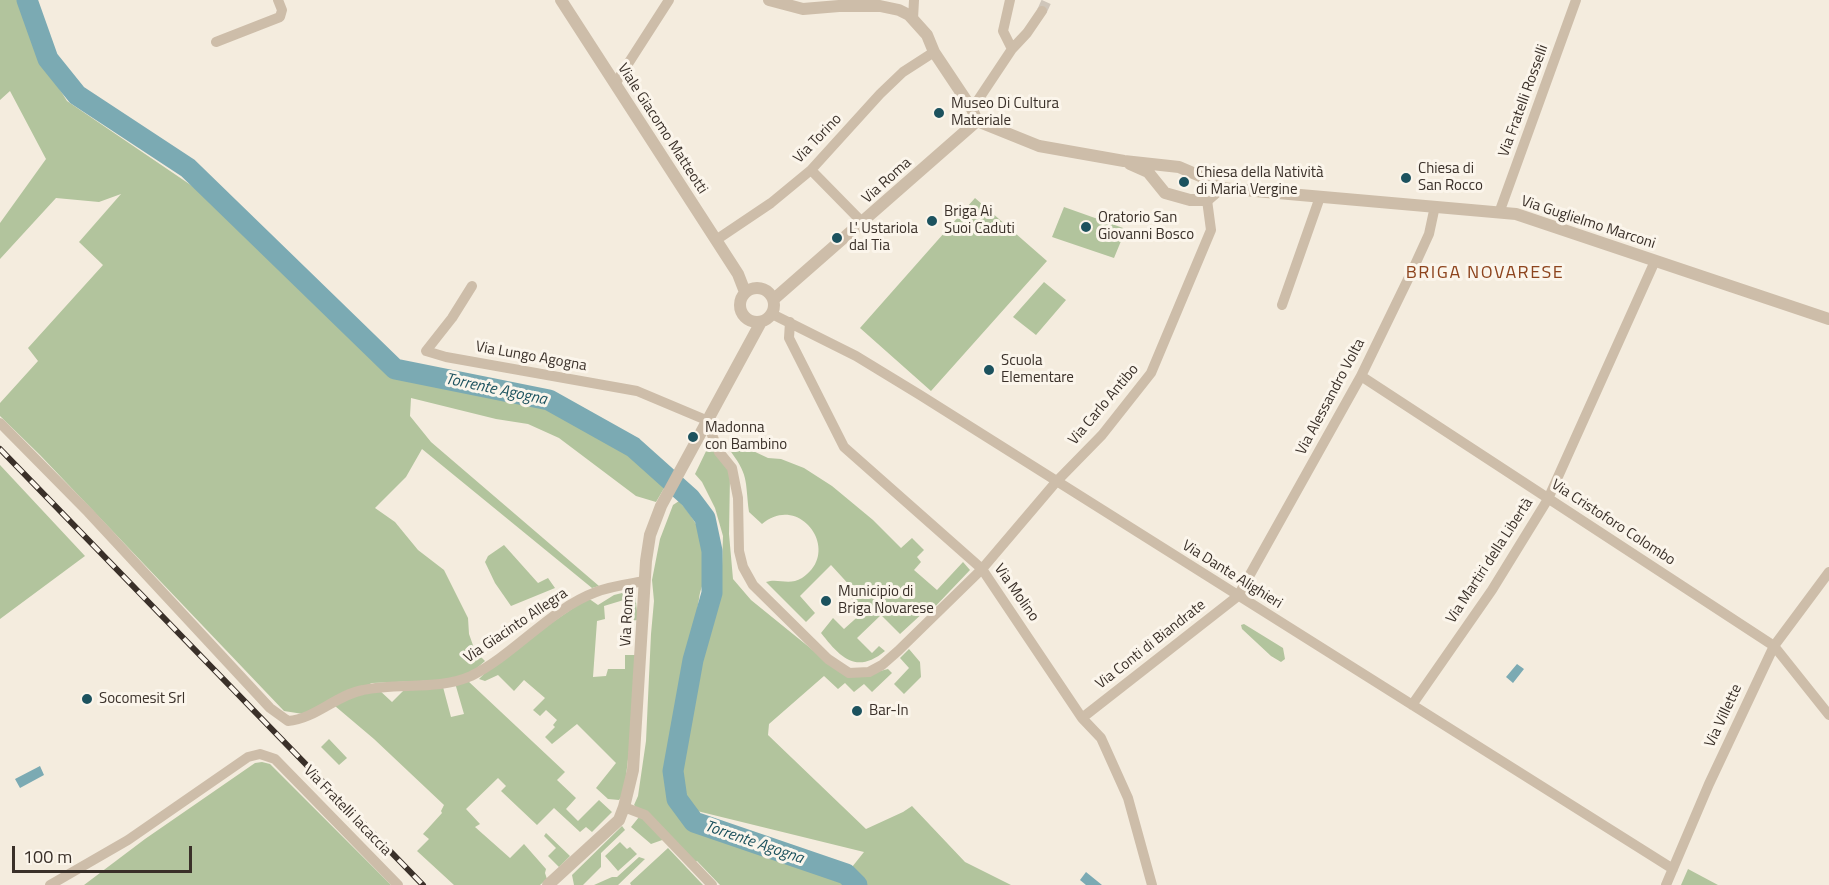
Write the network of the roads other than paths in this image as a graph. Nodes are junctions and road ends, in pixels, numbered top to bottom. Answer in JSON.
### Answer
{"nodes":[{"id":1,"x":278,"y":0,"type":"edge"},
{"id":2,"x":561,"y":0,"type":"edge"},
{"id":3,"x":669,"y":0,"type":"edge"},
{"id":4,"x":770,"y":0,"type":"edge"},
{"id":5,"x":914,"y":0,"type":"edge"},
{"id":6,"x":1010,"y":0,"type":"edge"},
{"id":7,"x":1576,"y":0,"type":"edge"},
{"id":8,"x":839,"y":3,"type":"edge"},
{"id":9,"x":1042,"y":11,"type":"tunnel mouth"},
{"id":10,"x":913,"y":20,"type":"junction"},
{"id":11,"x":216,"y":42,"type":"dead end"},
{"id":12,"x":1012,"y":49,"type":"junction"},
{"id":13,"x":934,"y":52,"type":"junction"},
{"id":14,"x":615,"y":84,"type":"junction"},
{"id":15,"x":972,"y":109,"type":"junction"},
{"id":16,"x":977,"y":121,"type":"junction"},
{"id":17,"x":1124,"y":161,"type":"junction"},
{"id":18,"x":812,"y":170,"type":"junction"},
{"id":19,"x":1221,"y":188,"type":"junction"},
{"id":20,"x":1320,"y":197,"type":"junction"},
{"id":21,"x":1207,"y":200,"type":"junction"},
{"id":22,"x":1436,"y":206,"type":"junction"},
{"id":23,"x":1499,"y":213,"type":"junction"},
{"id":24,"x":863,"y":223,"type":"junction"},
{"id":25,"x":716,"y":240,"type":"junction"},
{"id":26,"x":1655,"y":261,"type":"junction"},
{"id":27,"x":472,"y":285,"type":"dead end"},
{"id":28,"x":751,"y":290,"type":"junction"},
{"id":29,"x":774,"y":300,"type":"junction"},
{"id":30,"x":1282,"y":305,"type":"dead end"},
{"id":31,"x":772,"y":314,"type":"junction"},
{"id":32,"x":1829,"y":319,"type":"edge"},
{"id":33,"x":756,"y":322,"type":"junction"},
{"id":34,"x":790,"y":322,"type":"junction"},
{"id":35,"x":1361,"y":376,"type":"junction"},
{"id":36,"x":706,"y":420,"type":"junction"},
{"id":37,"x":0,"y":423,"type":"edge"},
{"id":38,"x":1056,"y":482,"type":"junction"},
{"id":39,"x":1548,"y":499,"type":"junction"},
{"id":40,"x":982,"y":569,"type":"junction"},
{"id":41,"x":1829,"y":572,"type":"edge"},
{"id":42,"x":645,"y":580,"type":"junction"},
{"id":43,"x":1238,"y":596,"type":"junction"},
{"id":44,"x":1774,"y":646,"type":"junction"},
{"id":45,"x":1412,"y":705,"type":"junction"},
{"id":46,"x":1829,"y":716,"type":"edge"},
{"id":47,"x":1082,"y":718,"type":"junction"},
{"id":48,"x":624,"y":807,"type":"junction"},
{"id":49,"x":1673,"y":869,"type":"junction"},
{"id":50,"x":50,"y":885,"type":"edge"},
{"id":51,"x":398,"y":885,"type":"edge"},
{"id":52,"x":548,"y":885,"type":"edge"},
{"id":53,"x":712,"y":885,"type":"edge"},
{"id":54,"x":1152,"y":885,"type":"edge"},
{"id":55,"x":1666,"y":885,"type":"edge"}],
"edges":[{"from":1,"to":11,"type":"street"},
{"from":2,"to":14,"type":"street","name":"Viale Giacomo Matteotti"},
{"from":3,"to":14,"type":"street"},
{"from":4,"to":8,"type":"street"},
{"from":5,"to":10,"type":"street"},
{"from":6,"to":12,"type":"street"},
{"from":7,"to":23,"type":"street","name":"Via Fratelli Rosselli"},
{"from":8,"to":10,"type":"street"},
{"from":9,"to":12,"type":"street"},
{"from":10,"to":13,"type":"street"},
{"from":12,"to":15,"type":"street"},
{"from":13,"to":15,"type":"street"},
{"from":13,"to":18,"type":"street","name":"Via Torino"},
{"from":14,"to":25,"type":"street","name":"Viale Giacomo Matteotti"},
{"from":15,"to":16,"type":"street"},
{"from":16,"to":17,"type":"street","name":"Via Guglielmo Marconi"},
{"from":16,"to":24,"type":"street","name":"Via Roma"},
{"from":17,"to":19,"type":"street","name":"Via Guglielmo Marconi"},
{"from":17,"to":21,"type":"street","name":"Via Guglielmo Marconi"},
{"from":18,"to":24,"type":"street"},
{"from":18,"to":25,"type":"street","name":"Via Torino"},
{"from":19,"to":20,"type":"street","name":"Via Guglielmo Marconi"},
{"from":19,"to":21,"type":"street"},
{"from":20,"to":22,"type":"street","name":"Via Guglielmo Marconi"},
{"from":20,"to":30,"type":"street"},
{"from":21,"to":38,"type":"street","name":"Via Carlo Antibo"},
{"from":22,"to":23,"type":"street","name":"Via Guglielmo Marconi"},
{"from":22,"to":35,"type":"street","name":"Via Alessandro Volta"},
{"from":23,"to":26,"type":"street","name":"Via Guglielmo Marconi"},
{"from":24,"to":29,"type":"street","name":"Via Roma"},
{"from":25,"to":28,"type":"street","name":"Viale Giacomo Matteotti"},
{"from":26,"to":32,"type":"street","name":"Via Guglielmo Marconi"},
{"from":26,"to":39,"type":"street","name":"Via Martiri della Libertà"},
{"from":27,"to":36,"type":"street","name":"Via Lungo Agogna"},
{"from":28,"to":29,"type":"street"},
{"from":28,"to":33,"type":"street"},
{"from":29,"to":31,"type":"street"},
{"from":31,"to":33,"type":"street"},
{"from":31,"to":34,"type":"street","name":"Via Dante Alighieri"},
{"from":33,"to":36,"type":"street","name":"Via Roma"},
{"from":34,"to":38,"type":"street","name":"Via Dante Alighieri"},
{"from":34,"to":40,"type":"street","name":"Via Molino"},
{"from":35,"to":39,"type":"street","name":"Via Cristoforo Colombo"},
{"from":35,"to":43,"type":"street","name":"Via Alessandro Volta"},
{"from":36,"to":40,"type":"street","name":"Via Carlo Antibo"},
{"from":36,"to":42,"type":"street","name":"Via Roma"},
{"from":37,"to":42,"type":"street","name":"Via Giacinto Allegra"},
{"from":38,"to":40,"type":"street","name":"Via Carlo Antibo"},
{"from":38,"to":43,"type":"street","name":"Via Dante Alighieri"},
{"from":39,"to":44,"type":"street","name":"Via Cristoforo Colombo"},
{"from":39,"to":45,"type":"street","name":"Via Martiri della Libertà"},
{"from":40,"to":47,"type":"street","name":"Via Molino"},
{"from":41,"to":44,"type":"street","name":"Via Villette"},
{"from":42,"to":48,"type":"street","name":"Via Roma"},
{"from":43,"to":45,"type":"street","name":"Via Dante Alighieri"},
{"from":43,"to":47,"type":"street","name":"Via Conti di Biandrate"},
{"from":44,"to":46,"type":"street","name":"Via Cristoforo Colombo"},
{"from":44,"to":49,"type":"street","name":"Via Villette"},
{"from":45,"to":49,"type":"street","name":"Via Dante Alighieri"},
{"from":47,"to":54,"type":"street","name":"Via Molino"},
{"from":48,"to":52,"type":"street","name":"Via Roma"},
{"from":48,"to":53,"type":"street"},
{"from":49,"to":55,"type":"street","name":"Via Villette"},
{"from":50,"to":51,"type":"street","name":"Via Fratelli Iacaccia"}]}
